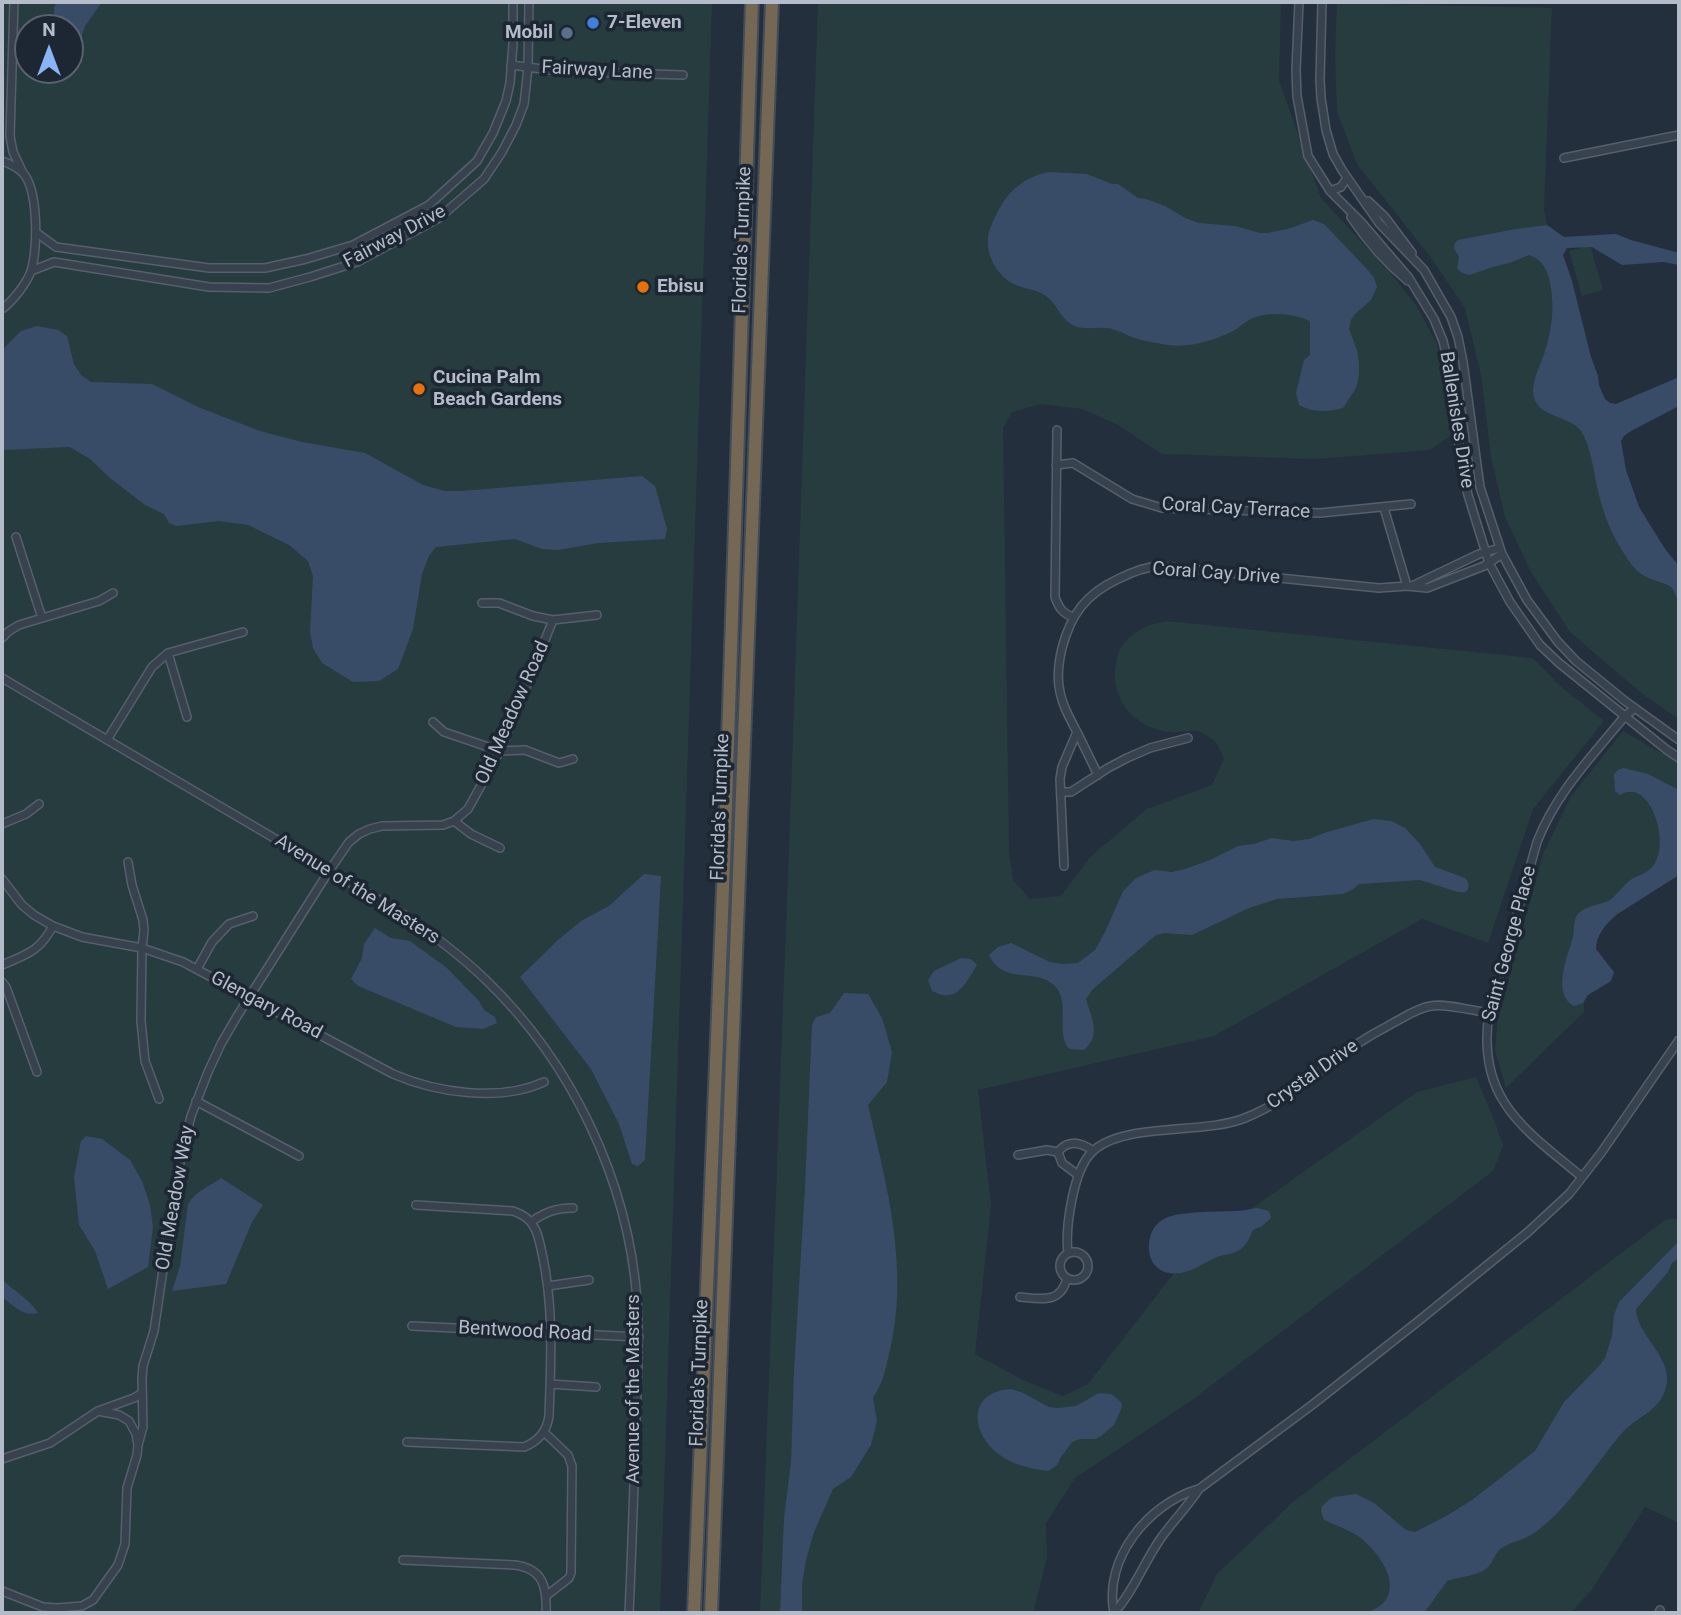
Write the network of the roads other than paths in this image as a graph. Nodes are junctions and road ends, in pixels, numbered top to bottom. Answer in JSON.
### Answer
{"nodes":[{"id":1,"x":14,"y":2,"type":"edge"},
{"id":2,"x":513,"y":2,"type":"edge"},
{"id":3,"x":529,"y":2,"type":"edge"},
{"id":4,"x":752,"y":2,"type":"edge"},
{"id":5,"x":772,"y":2,"type":"edge"},
{"id":6,"x":1299,"y":2,"type":"edge"},
{"id":7,"x":1322,"y":2,"type":"edge"},
{"id":8,"x":512,"y":65,"type":"junction"},
{"id":9,"x":528,"y":68,"type":"junction"},
{"id":10,"x":683,"y":75,"type":"dead end"},
{"id":11,"x":1679,"y":135,"type":"edge"},
{"id":12,"x":1564,"y":158,"type":"dead end"},
{"id":13,"x":2,"y":161,"type":"edge"},
{"id":14,"x":22,"y":172,"type":"junction"},
{"id":15,"x":1348,"y":178,"type":"junction"},
{"id":16,"x":1356,"y":189,"type":"junction"},
{"id":17,"x":1330,"y":191,"type":"junction"},
{"id":18,"x":1342,"y":202,"type":"junction"},
{"id":19,"x":37,"y":233,"type":"junction"},
{"id":20,"x":1394,"y":238,"type":"junction"},
{"id":21,"x":1384,"y":247,"type":"junction"},
{"id":22,"x":1424,"y":270,"type":"junction"},
{"id":23,"x":31,"y":271,"type":"junction"},
{"id":24,"x":1414,"y":286,"type":"junction"},
{"id":25,"x":2,"y":309,"type":"edge"},
{"id":26,"x":1056,"y":430,"type":"dead end"},
{"id":27,"x":1056,"y":465,"type":"junction"},
{"id":28,"x":1411,"y":504,"type":"dead end"},
{"id":29,"x":1384,"y":508,"type":"junction"},
{"id":30,"x":16,"y":537,"type":"dead end"},
{"id":31,"x":1501,"y":551,"type":"junction"},
{"id":32,"x":1485,"y":552,"type":"junction"},
{"id":33,"x":1489,"y":563,"type":"junction"},
{"id":34,"x":1410,"y":587,"type":"junction"},
{"id":35,"x":113,"y":593,"type":"dead end"},
{"id":36,"x":482,"y":603,"type":"dead end"},
{"id":37,"x":597,"y":615,"type":"dead end"},
{"id":38,"x":1073,"y":617,"type":"junction"},
{"id":39,"x":42,"y":618,"type":"junction"},
{"id":40,"x":552,"y":620,"type":"junction"},
{"id":41,"x":243,"y":632,"type":"dead end"},
{"id":42,"x":2,"y":638,"type":"edge"},
{"id":43,"x":168,"y":653,"type":"junction"},
{"id":44,"x":2,"y":678,"type":"edge"},
{"id":45,"x":1634,"y":708,"type":"junction"},
{"id":46,"x":1625,"y":716,"type":"junction"},
{"id":47,"x":187,"y":717,"type":"dead end"},
{"id":48,"x":433,"y":722,"type":"dead end"},
{"id":49,"x":1077,"y":732,"type":"junction"},
{"id":50,"x":1188,"y":738,"type":"dead end"},
{"id":51,"x":107,"y":740,"type":"junction"},
{"id":52,"x":1679,"y":740,"type":"edge"},
{"id":53,"x":500,"y":751,"type":"junction"},
{"id":54,"x":573,"y":758,"type":"dead end"},
{"id":55,"x":1679,"y":758,"type":"edge"},
{"id":56,"x":1098,"y":775,"type":"junction"},
{"id":57,"x":1061,"y":792,"type":"junction"},
{"id":58,"x":40,"y":804,"type":"dead end"},
{"id":59,"x":454,"y":821,"type":"junction"},
{"id":60,"x":2,"y":824,"type":"edge"},
{"id":61,"x":500,"y":848,"type":"dead end"},
{"id":62,"x":128,"y":862,"type":"dead end"},
{"id":63,"x":1064,"y":866,"type":"dead end"},
{"id":64,"x":329,"y":871,"type":"junction"},
{"id":65,"x":2,"y":879,"type":"edge"},
{"id":66,"x":253,"y":916,"type":"dead end"},
{"id":67,"x":52,"y":926,"type":"junction"},
{"id":68,"x":142,"y":948,"type":"junction"},
{"id":69,"x":2,"y":965,"type":"edge"},
{"id":70,"x":197,"y":969,"type":"junction"},
{"id":71,"x":2,"y":982,"type":"edge"},
{"id":72,"x":249,"y":997,"type":"junction"},
{"id":73,"x":1489,"y":1013,"type":"junction"},
{"id":74,"x":1679,"y":1040,"type":"edge"},
{"id":75,"x":37,"y":1072,"type":"dead end"},
{"id":76,"x":544,"y":1082,"type":"dead end"},
{"id":77,"x":159,"y":1099,"type":"dead end"},
{"id":78,"x":196,"y":1101,"type":"junction"},
{"id":79,"x":1093,"y":1151,"type":"junction"},
{"id":80,"x":1058,"y":1152,"type":"junction"},
{"id":81,"x":1018,"y":1155,"type":"dead end"},
{"id":82,"x":299,"y":1156,"type":"dead end"},
{"id":83,"x":1078,"y":1175,"type":"junction"},
{"id":84,"x":1582,"y":1177,"type":"junction"},
{"id":85,"x":416,"y":1205,"type":"dead end"},
{"id":86,"x":573,"y":1208,"type":"dead end"},
{"id":87,"x":531,"y":1222,"type":"junction"},
{"id":88,"x":1068,"y":1254,"type":"junction"},
{"id":89,"x":1068,"y":1278,"type":"junction"},
{"id":90,"x":589,"y":1280,"type":"dead end"},
{"id":91,"x":548,"y":1286,"type":"junction"},
{"id":92,"x":1020,"y":1297,"type":"dead end"},
{"id":93,"x":412,"y":1326,"type":"dead end"},
{"id":94,"x":551,"y":1333,"type":"junction"},
{"id":95,"x":639,"y":1338,"type":"junction"},
{"id":96,"x":550,"y":1384,"type":"junction"},
{"id":97,"x":596,"y":1387,"type":"dead end"},
{"id":98,"x":142,"y":1393,"type":"junction"},
{"id":99,"x":98,"y":1410,"type":"junction"},
{"id":100,"x":544,"y":1432,"type":"junction"},
{"id":101,"x":407,"y":1442,"type":"dead end"},
{"id":102,"x":138,"y":1445,"type":"junction"},
{"id":103,"x":2,"y":1459,"type":"edge"},
{"id":104,"x":1199,"y":1489,"type":"junction"},
{"id":105,"x":402,"y":1560,"type":"dead end"},
{"id":106,"x":2,"y":1591,"type":"edge"},
{"id":107,"x":546,"y":1596,"type":"junction"},
{"id":108,"x":546,"y":1613,"type":"edge"},
{"id":109,"x":629,"y":1613,"type":"edge"},
{"id":110,"x":694,"y":1613,"type":"edge"},
{"id":111,"x":711,"y":1613,"type":"edge"},
{"id":112,"x":1114,"y":1613,"type":"edge"}],
"edges":[{"from":1,"to":14,"type":"street"},
{"from":2,"to":8,"type":"street","name":"Fairway Drive"},
{"from":3,"to":9,"type":"street","name":"Fairway Drive"},
{"from":4,"to":110,"type":"highway","name":"Florida's Turnpike"},
{"from":5,"to":111,"type":"highway","name":"Florida's Turnpike"},
{"from":6,"to":17,"type":"street","name":"Ballenisles Drive"},
{"from":7,"to":15,"type":"street","name":"Ballenisles Drive"},
{"from":8,"to":9,"type":"street","name":"Fairway Lane"},
{"from":8,"to":19,"type":"street","name":"Fairway Drive"},
{"from":9,"to":10,"type":"street","name":"Fairway Lane"},
{"from":9,"to":23,"type":"street","name":"Fairway Drive"},
{"from":11,"to":12,"type":"street"},
{"from":13,"to":14,"type":"street"},
{"from":14,"to":19,"type":"street"},
{"from":15,"to":16,"type":"street","name":"Ballenisles Drive"},
{"from":15,"to":17,"type":"street"},
{"from":16,"to":20,"type":"street","name":"Ballenisles Drive"},
{"from":16,"to":22,"type":"street"},
{"from":17,"to":18,"type":"street","name":"Ballenisles Drive"},
{"from":18,"to":21,"type":"street","name":"Ballenisles Drive"},
{"from":18,"to":24,"type":"street"},
{"from":19,"to":23,"type":"street"},
{"from":20,"to":21,"type":"street"},
{"from":20,"to":22,"type":"street","name":"Ballenisles Drive"},
{"from":21,"to":24,"type":"street","name":"Ballenisles Drive"},
{"from":22,"to":31,"type":"street","name":"Ballenisles Drive"},
{"from":23,"to":25,"type":"street"},
{"from":24,"to":32,"type":"street","name":"Ballenisles Drive"},
{"from":26,"to":27,"type":"street"},
{"from":27,"to":29,"type":"street","name":"Coral Cay Terrace"},
{"from":27,"to":38,"type":"street"},
{"from":28,"to":29,"type":"street","name":"Coral Cay Terrace"},
{"from":29,"to":34,"type":"street"},
{"from":30,"to":39,"type":"street"},
{"from":31,"to":32,"type":"street","name":"Coral Cay Drive"},
{"from":31,"to":33,"type":"street","name":"Coral Cay Drive"},
{"from":31,"to":45,"type":"street","name":"Ballenisles Drive"},
{"from":32,"to":33,"type":"street","name":"Ballenisles Drive"},
{"from":32,"to":34,"type":"street","name":"Coral Cay Drive"},
{"from":33,"to":34,"type":"street","name":"Coral Cay Drive"},
{"from":33,"to":46,"type":"street","name":"Ballenisles Drive"},
{"from":34,"to":38,"type":"street","name":"Coral Cay Drive"},
{"from":35,"to":39,"type":"street"},
{"from":36,"to":40,"type":"street"},
{"from":37,"to":40,"type":"street"},
{"from":38,"to":49,"type":"street","name":"Coral Cay Drive"},
{"from":39,"to":42,"type":"street"},
{"from":40,"to":53,"type":"street","name":"Old Meadow Road"},
{"from":41,"to":43,"type":"street"},
{"from":43,"to":47,"type":"street"},
{"from":43,"to":51,"type":"street"},
{"from":44,"to":51,"type":"street","name":"Avenue of the Masters"},
{"from":45,"to":46,"type":"street","name":"Saint George Place"},
{"from":45,"to":52,"type":"street","name":"Ballenisles Drive"},
{"from":46,"to":55,"type":"street","name":"Ballenisles Drive"},
{"from":46,"to":73,"type":"street","name":"Saint George Place"},
{"from":48,"to":53,"type":"street"},
{"from":49,"to":56,"type":"street","name":"Coral Cay Drive"},
{"from":49,"to":57,"type":"street"},
{"from":50,"to":56,"type":"street"},
{"from":51,"to":64,"type":"street","name":"Avenue of the Masters"},
{"from":53,"to":54,"type":"street"},
{"from":53,"to":59,"type":"street","name":"Old Meadow Road"},
{"from":56,"to":57,"type":"street"},
{"from":57,"to":63,"type":"street"},
{"from":58,"to":60,"type":"street"},
{"from":59,"to":61,"type":"street"},
{"from":59,"to":64,"type":"street"},
{"from":62,"to":68,"type":"street"},
{"from":64,"to":72,"type":"street","name":"Old Meadow Way"},
{"from":64,"to":95,"type":"street","name":"Avenue of the Masters"},
{"from":65,"to":67,"type":"street","name":"Glengary Road"},
{"from":66,"to":70,"type":"street"},
{"from":67,"to":68,"type":"street","name":"Glengary Road"},
{"from":67,"to":69,"type":"street"},
{"from":68,"to":70,"type":"street","name":"Glengary Road"},
{"from":68,"to":77,"type":"street"},
{"from":70,"to":72,"type":"street","name":"Glengary Road"},
{"from":71,"to":75,"type":"street"},
{"from":72,"to":76,"type":"street","name":"Glengary Road"},
{"from":72,"to":78,"type":"street","name":"Old Meadow Way"},
{"from":73,"to":79,"type":"street","name":"Crystal Drive"},
{"from":73,"to":84,"type":"street","name":"Saint George Place"},
{"from":74,"to":84,"type":"street"},
{"from":78,"to":82,"type":"street"},
{"from":78,"to":98,"type":"street","name":"Old Meadow Way"},
{"from":79,"to":80,"type":"street"},
{"from":79,"to":83,"type":"street"},
{"from":80,"to":81,"type":"street"},
{"from":80,"to":83,"type":"street"},
{"from":83,"to":88,"type":"street"},
{"from":84,"to":104,"type":"street"},
{"from":85,"to":87,"type":"street"},
{"from":86,"to":87,"type":"street"},
{"from":87,"to":91,"type":"street"},
{"from":88,"to":89,"type":"street"},
{"from":88,"to":89,"type":"street"},
{"from":89,"to":92,"type":"street"},
{"from":90,"to":91,"type":"street"},
{"from":91,"to":94,"type":"street"},
{"from":93,"to":94,"type":"street","name":"Bentwood Road"},
{"from":94,"to":95,"type":"street","name":"Bentwood Road"},
{"from":94,"to":96,"type":"street"},
{"from":95,"to":109,"type":"street","name":"Avenue of the Masters"},
{"from":96,"to":97,"type":"street"},
{"from":96,"to":100,"type":"street"},
{"from":98,"to":99,"type":"street"},
{"from":98,"to":102,"type":"street","name":"Old Meadow Way"},
{"from":99,"to":102,"type":"street"},
{"from":99,"to":103,"type":"street"},
{"from":100,"to":101,"type":"street"},
{"from":100,"to":107,"type":"street"},
{"from":102,"to":106,"type":"street","name":"Old Meadow Way"},
{"from":104,"to":112,"type":"street"},
{"from":104,"to":112,"type":"street"},
{"from":105,"to":107,"type":"street"},
{"from":107,"to":108,"type":"street"}]}
